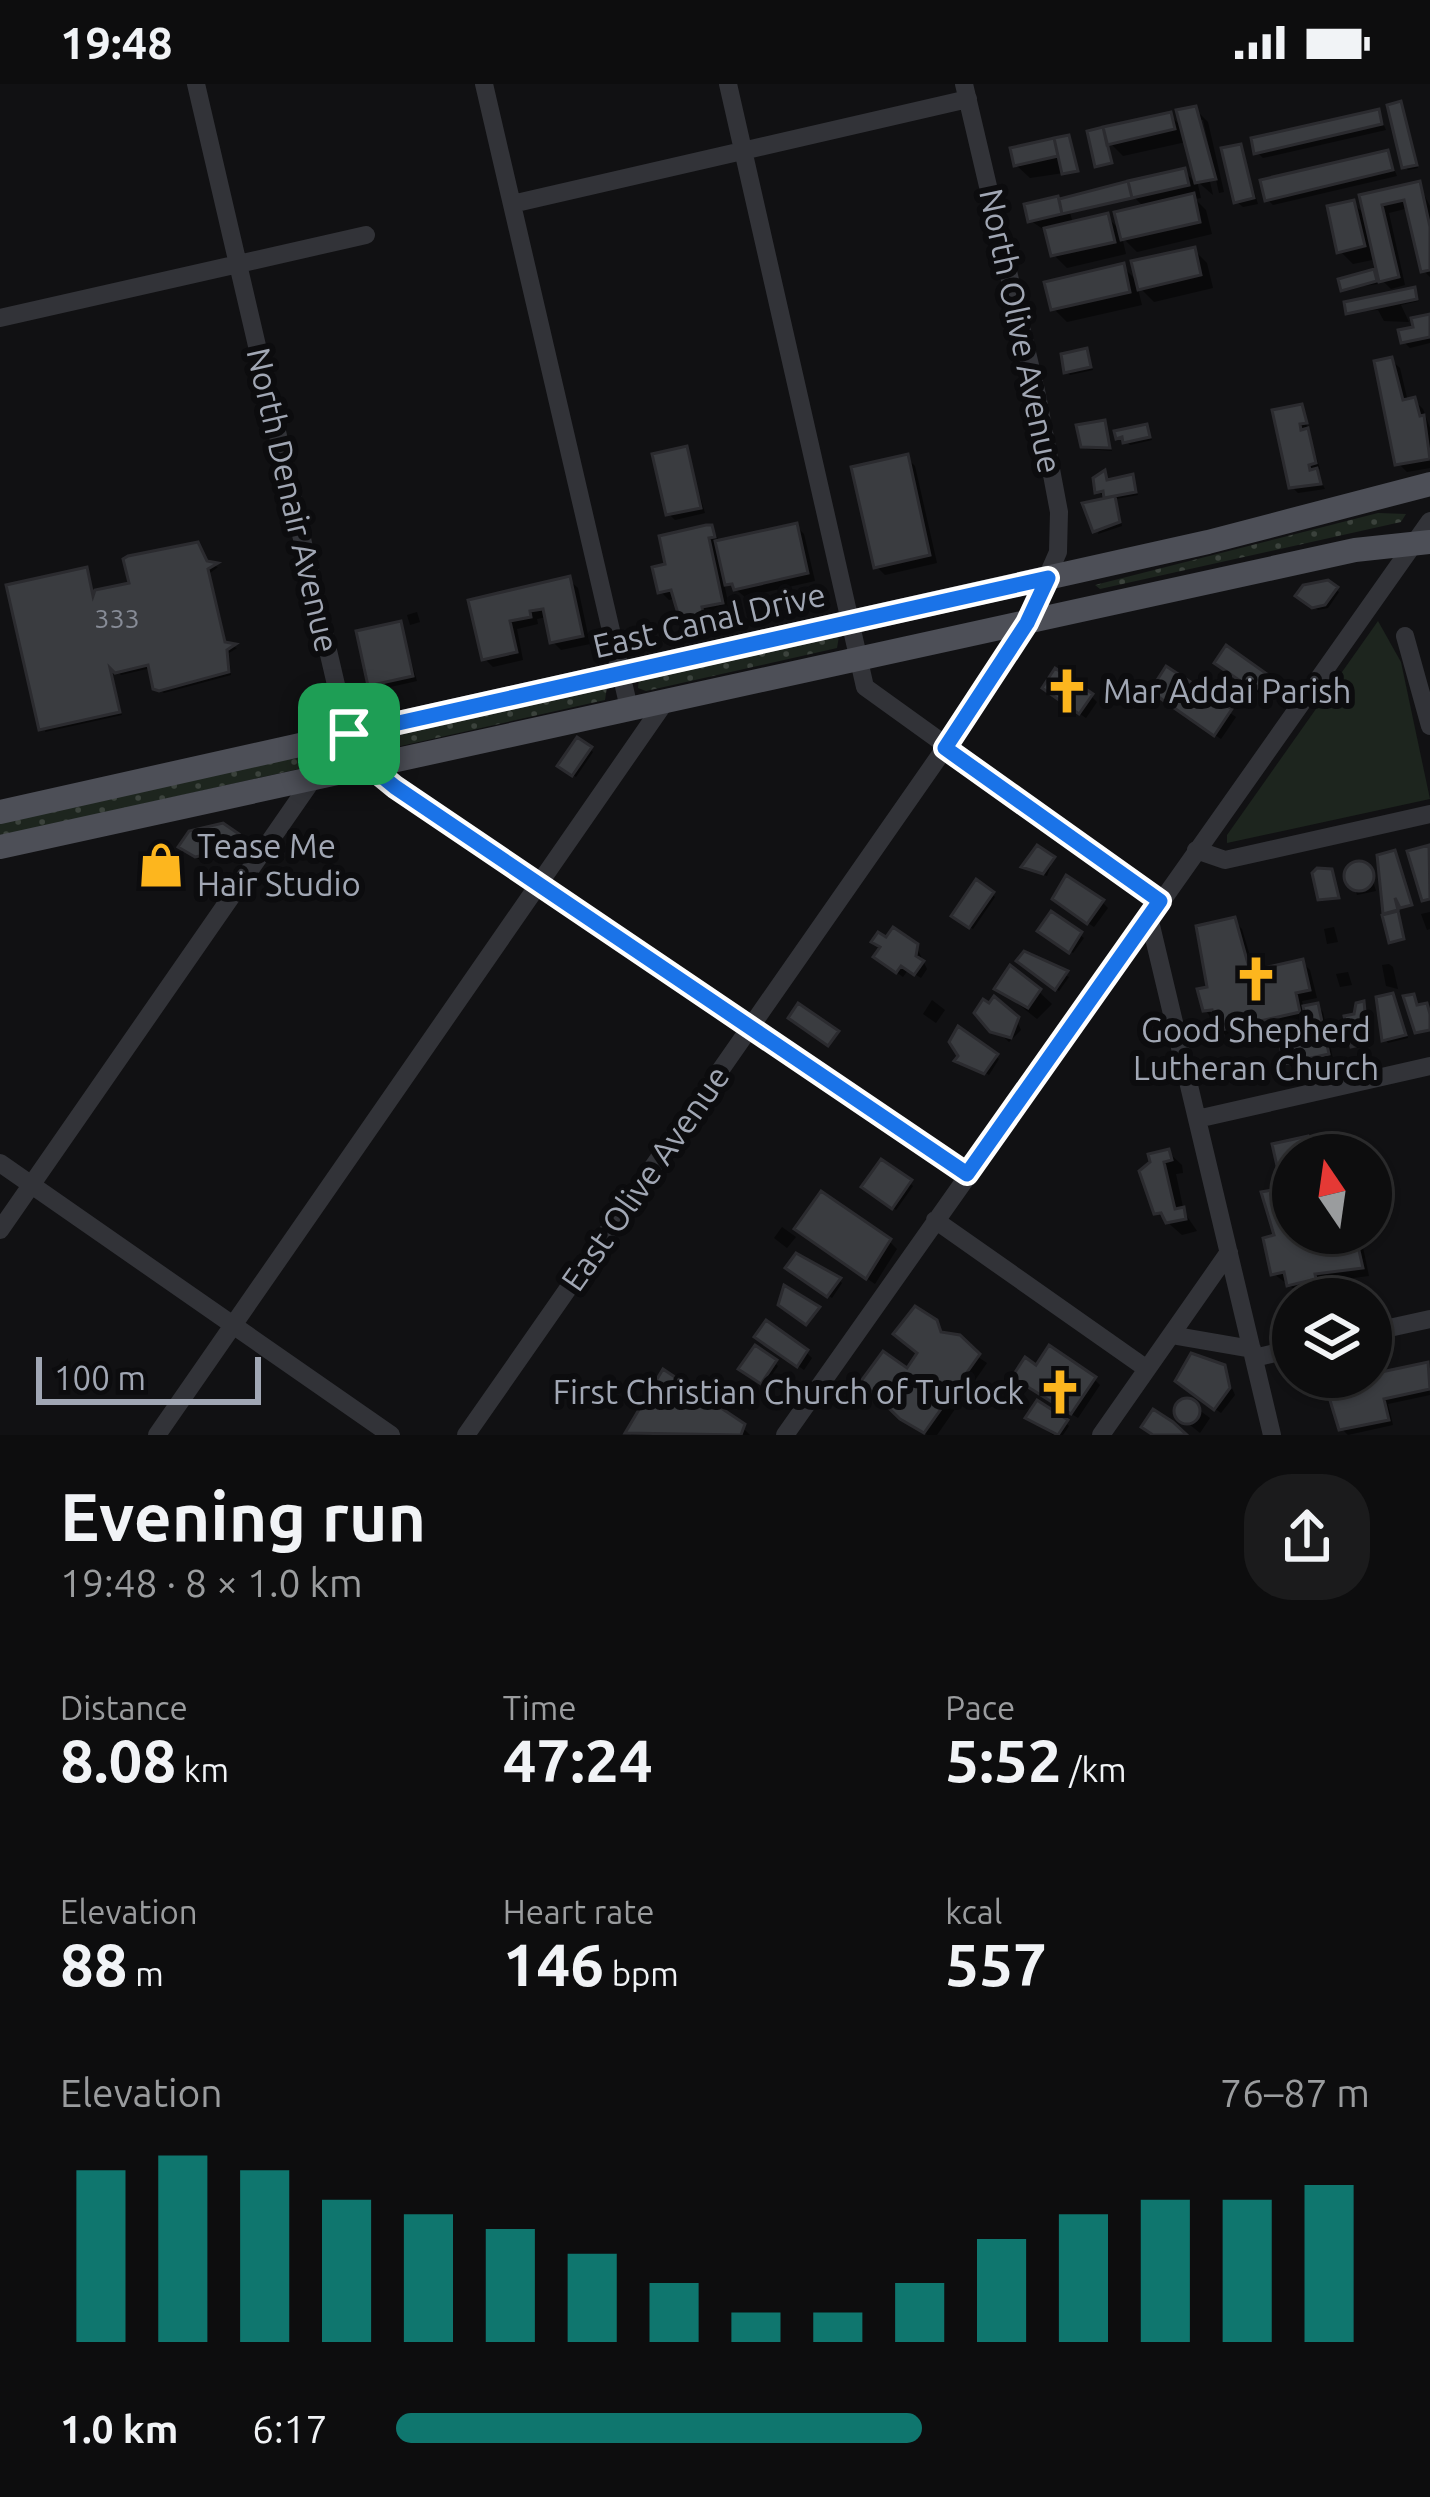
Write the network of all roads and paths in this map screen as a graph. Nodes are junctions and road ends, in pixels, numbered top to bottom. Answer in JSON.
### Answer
{"nodes":[{"id":1,"x":196,"y":84,"type":"edge"},
{"id":2,"x":484,"y":84,"type":"edge"},
{"id":3,"x":728,"y":84,"type":"edge"},
{"id":4,"x":966,"y":92,"type":"edge"},
{"id":5,"x":743,"y":152,"type":"junction"},
{"id":6,"x":512,"y":204,"type":"junction"},
{"id":7,"x":366,"y":236,"type":"dead end"},
{"id":8,"x":237,"y":264,"type":"junction"},
{"id":9,"x":0,"y":318,"type":"edge"},
{"id":10,"x":1430,"y":484,"type":"edge"},
{"id":11,"x":1430,"y":521,"type":"edge"},
{"id":12,"x":1421,"y":542,"type":"edge"},
{"id":13,"x":1048,"y":578,"type":"junction"},
{"id":14,"x":850,"y":623,"type":"junction"},
{"id":15,"x":1027,"y":623,"type":"junction"},
{"id":16,"x":1406,"y":636,"type":"dead end"},
{"id":17,"x":857,"y":661,"type":"junction"},
{"id":18,"x":621,"y":674,"type":"junction"},
{"id":19,"x":665,"y":702,"type":"junction"},
{"id":20,"x":629,"y":708,"type":"junction"},
{"id":21,"x":1430,"y":726,"type":"edge"},
{"id":22,"x":349,"y":734,"type":"junction"},
{"id":23,"x":945,"y":748,"type":"junction"},
{"id":24,"x":367,"y":764,"type":"junction"},
{"id":25,"x":315,"y":776,"type":"junction"},
{"id":26,"x":0,"y":812,"type":"edge"},
{"id":27,"x":1430,"y":814,"type":"edge"},
{"id":28,"x":0,"y":847,"type":"edge"},
{"id":29,"x":1196,"y":850,"type":"junction"},
{"id":30,"x":540,"y":884,"type":"junction"},
{"id":31,"x":1155,"y":909,"type":"junction"},
{"id":32,"x":751,"y":1026,"type":"junction"},
{"id":33,"x":1430,"y":1066,"type":"edge"},
{"id":34,"x":1197,"y":1119,"type":"junction"},
{"id":35,"x":0,"y":1163,"type":"edge"},
{"id":36,"x":967,"y":1174,"type":"junction"},
{"id":37,"x":32,"y":1185,"type":"junction"},
{"id":38,"x":935,"y":1220,"type":"junction"},
{"id":39,"x":0,"y":1230,"type":"edge"},
{"id":40,"x":1229,"y":1252,"type":"junction"},
{"id":41,"x":1430,"y":1319,"type":"edge"},
{"id":42,"x":233,"y":1325,"type":"junction"},
{"id":43,"x":1392,"y":1327,"type":"edge"},
{"id":44,"x":1171,"y":1335,"type":"junction"},
{"id":45,"x":1272,"y":1351,"type":"edge"},
{"id":46,"x":1253,"y":1353,"type":"junction"},
{"id":47,"x":1147,"y":1370,"type":"junction"},
{"id":48,"x":786,"y":1434,"type":"edge"},
{"id":49,"x":157,"y":1435,"type":"edge"},
{"id":50,"x":392,"y":1435,"type":"edge"},
{"id":51,"x":466,"y":1435,"type":"edge"},
{"id":52,"x":1102,"y":1435,"type":"edge"},
{"id":53,"x":1272,"y":1435,"type":"edge"}],
"edges":[{"from":1,"to":8,"type":"street","name":"North Denair Avenue"},
{"from":2,"to":6,"type":"street"},
{"from":3,"to":5,"type":"street"},
{"from":4,"to":5,"type":"street"},
{"from":4,"to":13,"type":"street","name":"North Olive Avenue"},
{"from":5,"to":6,"type":"street"},
{"from":5,"to":14,"type":"street"},
{"from":6,"to":18,"type":"street"},
{"from":7,"to":8,"type":"street"},
{"from":8,"to":9,"type":"street"},
{"from":8,"to":22,"type":"street","name":"North Denair Avenue"},
{"from":10,"to":13,"type":"main road","name":"East Canal Drive"},
{"from":11,"to":12,"type":"street"},
{"from":12,"to":15,"type":"main road","name":"East Canal Drive"},
{"from":12,"to":29,"type":"street"},
{"from":13,"to":14,"type":"main road","name":"East Canal Drive"},
{"from":13,"to":15,"type":"street","name":"North Olive Avenue"},
{"from":14,"to":17,"type":"street"},
{"from":14,"to":18,"type":"main road","name":"East Canal Drive"},
{"from":15,"to":17,"type":"main road","name":"East Canal Drive"},
{"from":15,"to":23,"type":"street","name":"East Olive Avenue"},
{"from":16,"to":21,"type":"street"},
{"from":17,"to":19,"type":"main road","name":"East Canal Drive"},
{"from":17,"to":23,"type":"street"},
{"from":18,"to":20,"type":"street"},
{"from":18,"to":22,"type":"main road","name":"East Canal Drive"},
{"from":19,"to":20,"type":"main road","name":"East Canal Drive"},
{"from":19,"to":30,"type":"street"},
{"from":20,"to":24,"type":"main road","name":"East Canal Drive"},
{"from":22,"to":24,"type":"street","name":"North Denair Avenue"},
{"from":22,"to":26,"type":"main road","name":"East Canal Drive"},
{"from":23,"to":31,"type":"street"},
{"from":23,"to":32,"type":"street","name":"East Olive Avenue"},
{"from":24,"to":25,"type":"main road","name":"East Canal Drive"},
{"from":24,"to":30,"type":"street","name":"North Denair Avenue"},
{"from":25,"to":28,"type":"main road","name":"East Canal Drive"},
{"from":25,"to":37,"type":"street"},
{"from":27,"to":29,"type":"street"},
{"from":29,"to":31,"type":"street"},
{"from":30,"to":32,"type":"street","name":"North Denair Avenue"},
{"from":30,"to":42,"type":"street"},
{"from":31,"to":34,"type":"street"},
{"from":31,"to":36,"type":"street"},
{"from":32,"to":36,"type":"street","name":"North Denair Avenue"},
{"from":32,"to":51,"type":"street","name":"East Olive Avenue"},
{"from":33,"to":34,"type":"street"},
{"from":34,"to":40,"type":"street"},
{"from":35,"to":37,"type":"street"},
{"from":36,"to":38,"type":"street"},
{"from":37,"to":39,"type":"street"},
{"from":37,"to":42,"type":"street"},
{"from":38,"to":47,"type":"street"},
{"from":38,"to":48,"type":"street"},
{"from":40,"to":44,"type":"street"},
{"from":40,"to":46,"type":"street"},
{"from":41,"to":43,"type":"street"},
{"from":42,"to":49,"type":"street"},
{"from":42,"to":50,"type":"street"},
{"from":44,"to":46,"type":"street"},
{"from":44,"to":47,"type":"street"},
{"from":45,"to":46,"type":"street"},
{"from":46,"to":53,"type":"street"},
{"from":47,"to":52,"type":"street"}]}
